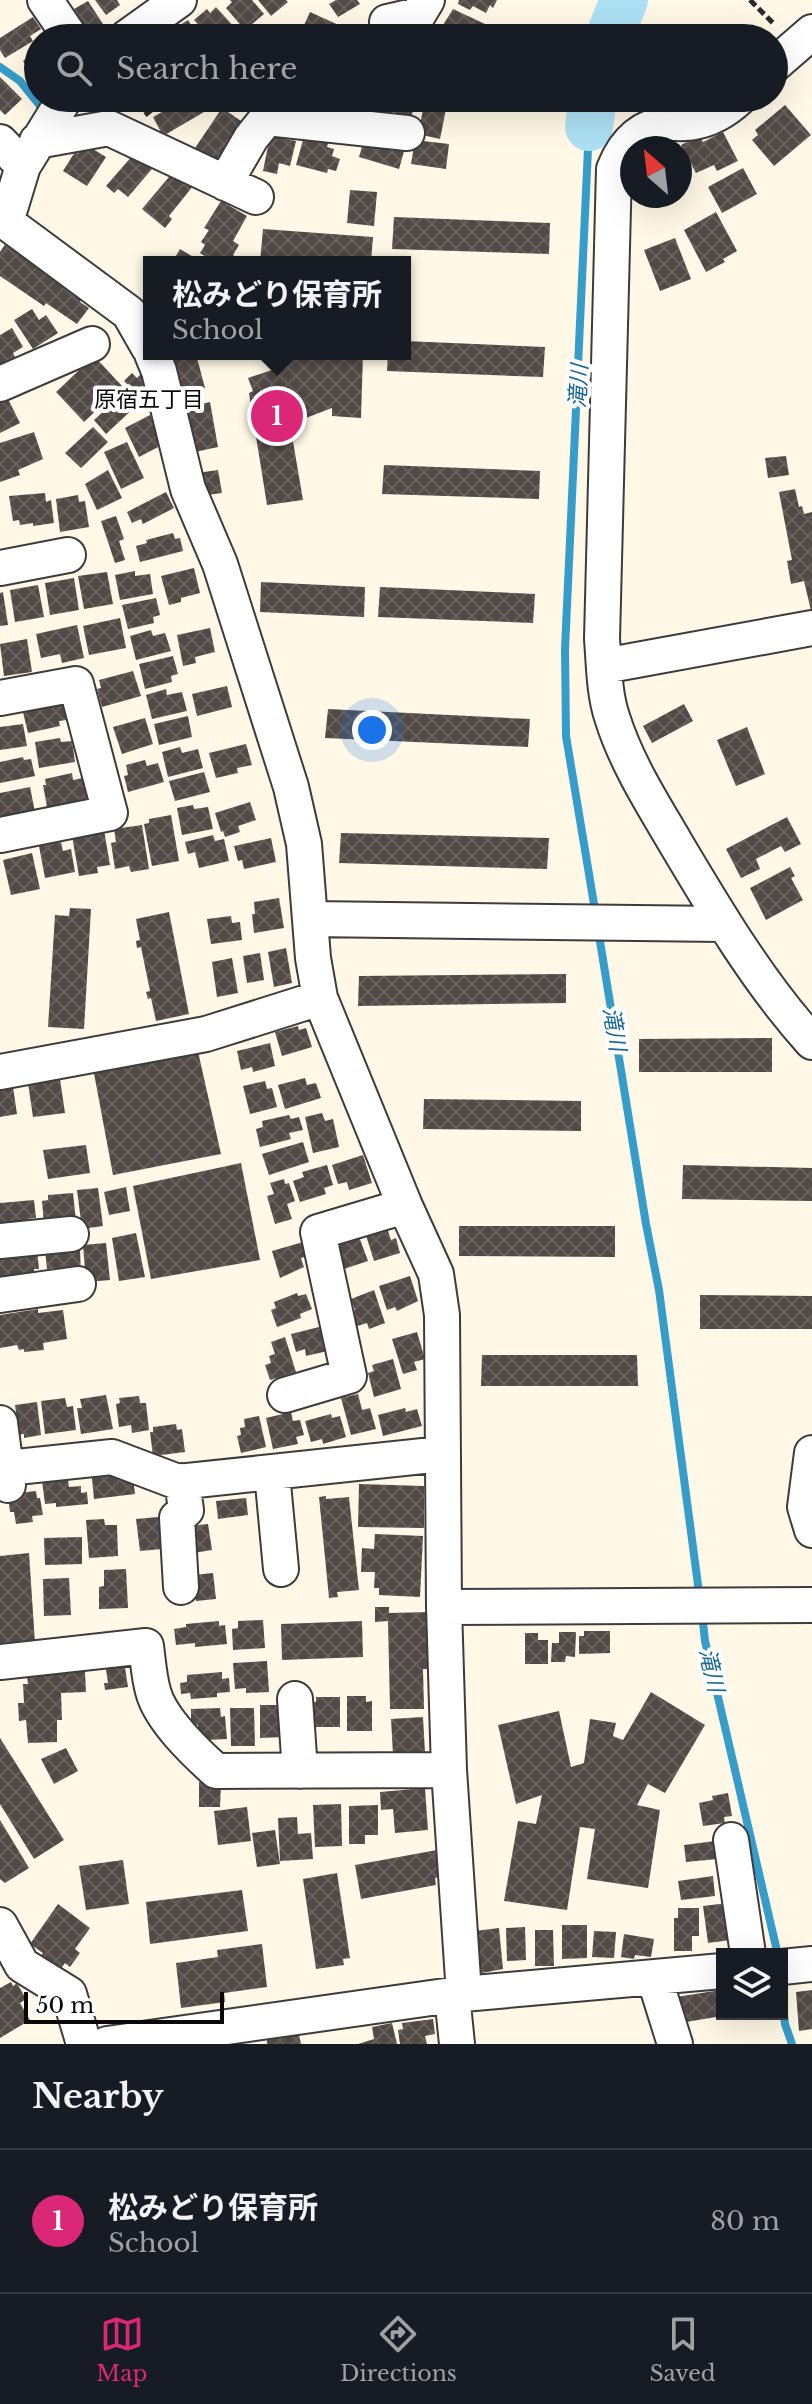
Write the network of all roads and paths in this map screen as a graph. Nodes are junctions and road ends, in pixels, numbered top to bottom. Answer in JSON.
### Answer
{"nodes":[{"id":1,"x":45,"y":0,"type":"edge"},
{"id":2,"x":179,"y":0,"type":"edge"},
{"id":3,"x":427,"y":0,"type":"edge"},
{"id":4,"x":387,"y":22,"type":"dead end"},
{"id":5,"x":61,"y":24,"type":"edge"},
{"id":6,"x":146,"y":24,"type":"edge"},
{"id":7,"x":812,"y":32,"type":"edge"},
{"id":8,"x":788,"y":53,"type":"edge"},
{"id":9,"x":56,"y":112,"type":"edge"},
{"id":10,"x":720,"y":112,"type":"edge"},
{"id":11,"x":407,"y":133,"type":"dead end"},
{"id":12,"x":0,"y":142,"type":"edge"},
{"id":13,"x":30,"y":153,"type":"junction"},
{"id":14,"x":3,"y":226,"type":"edge"},
{"id":15,"x":143,"y":338,"type":"edge"},
{"id":16,"x":92,"y":344,"type":"dead end"},
{"id":17,"x":154,"y":360,"type":"edge"},
{"id":18,"x":0,"y":384,"type":"edge"},
{"id":19,"x":68,"y":555,"type":"dead end"},
{"id":20,"x":0,"y":568,"type":"edge"},
{"id":21,"x":812,"y":628,"type":"edge"},
{"id":22,"x":604,"y":666,"type":"junction"},
{"id":23,"x":0,"y":698,"type":"edge"},
{"id":24,"x":0,"y":835,"type":"edge"},
{"id":25,"x":310,"y":919,"type":"junction"},
{"id":26,"x":723,"y":924,"type":"junction"},
{"id":27,"x":320,"y":998,"type":"junction"},
{"id":28,"x":812,"y":1042,"type":"edge"},
{"id":29,"x":0,"y":1072,"type":"edge"},
{"id":30,"x":405,"y":1206,"type":"junction"},
{"id":31,"x":71,"y":1234,"type":"dead end"},
{"id":32,"x":0,"y":1241,"type":"edge"},
{"id":33,"x":78,"y":1284,"type":"dead end"},
{"id":34,"x":0,"y":1295,"type":"edge"},
{"id":35,"x":285,"y":1395,"type":"dead end"},
{"id":36,"x":0,"y":1423,"type":"edge"},
{"id":37,"x":812,"y":1453,"type":"edge"},
{"id":38,"x":442,"y":1454,"type":"junction"},
{"id":39,"x":272,"y":1473,"type":"junction"},
{"id":40,"x":182,"y":1481,"type":"junction"},
{"id":41,"x":812,"y":1530,"type":"edge"},
{"id":42,"x":281,"y":1569,"type":"dead end"},
{"id":43,"x":181,"y":1587,"type":"dead end"},
{"id":44,"x":812,"y":1605,"type":"edge"},
{"id":45,"x":444,"y":1607,"type":"junction"},
{"id":46,"x":0,"y":1662,"type":"edge"},
{"id":47,"x":295,"y":1699,"type":"dead end"},
{"id":48,"x":449,"y":1770,"type":"junction"},
{"id":49,"x":300,"y":1771,"type":"junction"},
{"id":50,"x":731,"y":1840,"type":"dead end"},
{"id":51,"x":0,"y":1925,"type":"edge"},
{"id":52,"x":747,"y":1948,"type":"edge"},
{"id":53,"x":812,"y":1964,"type":"edge"},
{"id":54,"x":788,"y":1966,"type":"edge"},
{"id":55,"x":716,"y":1972,"type":"edge"},
{"id":56,"x":654,"y":1977,"type":"junction"},
{"id":57,"x":458,"y":1994,"type":"junction"},
{"id":58,"x":84,"y":2044,"type":"edge"},
{"id":59,"x":107,"y":2044,"type":"edge"},
{"id":60,"x":457,"y":2044,"type":"edge"},
{"id":61,"x":675,"y":2044,"type":"edge"}],
"edges":[{"from":1,"to":5,"type":"street"},
{"from":2,"to":6,"type":"street"},
{"from":3,"to":4,"type":"street"},
{"from":7,"to":8,"type":"street"},
{"from":9,"to":13,"type":"street"},
{"from":10,"to":22,"type":"street"},
{"from":11,"to":13,"type":"street"},
{"from":12,"to":13,"type":"street"},
{"from":13,"to":14,"type":"street"},
{"from":14,"to":15,"type":"street"},
{"from":16,"to":18,"type":"street"},
{"from":17,"to":25,"type":"street"},
{"from":19,"to":20,"type":"street"},
{"from":21,"to":22,"type":"street"},
{"from":22,"to":26,"type":"street"},
{"from":23,"to":24,"type":"street"},
{"from":25,"to":26,"type":"street"},
{"from":25,"to":27,"type":"street"},
{"from":26,"to":28,"type":"street"},
{"from":27,"to":29,"type":"street"},
{"from":27,"to":30,"type":"street"},
{"from":30,"to":35,"type":"street"},
{"from":30,"to":38,"type":"street"},
{"from":31,"to":32,"type":"street"},
{"from":33,"to":34,"type":"street"},
{"from":36,"to":40,"type":"street"},
{"from":37,"to":41,"type":"street"},
{"from":38,"to":39,"type":"street"},
{"from":38,"to":45,"type":"street"},
{"from":39,"to":40,"type":"street"},
{"from":39,"to":42,"type":"street"},
{"from":40,"to":43,"type":"street"},
{"from":44,"to":45,"type":"street"},
{"from":45,"to":48,"type":"street"},
{"from":46,"to":49,"type":"street"},
{"from":47,"to":49,"type":"street"},
{"from":48,"to":49,"type":"street"},
{"from":48,"to":57,"type":"street"},
{"from":50,"to":52,"type":"street"},
{"from":51,"to":58,"type":"street"},
{"from":53,"to":54,"type":"street"},
{"from":55,"to":56,"type":"street"},
{"from":56,"to":57,"type":"street"},
{"from":56,"to":61,"type":"street"},
{"from":57,"to":59,"type":"street"},
{"from":57,"to":60,"type":"street"}]}
